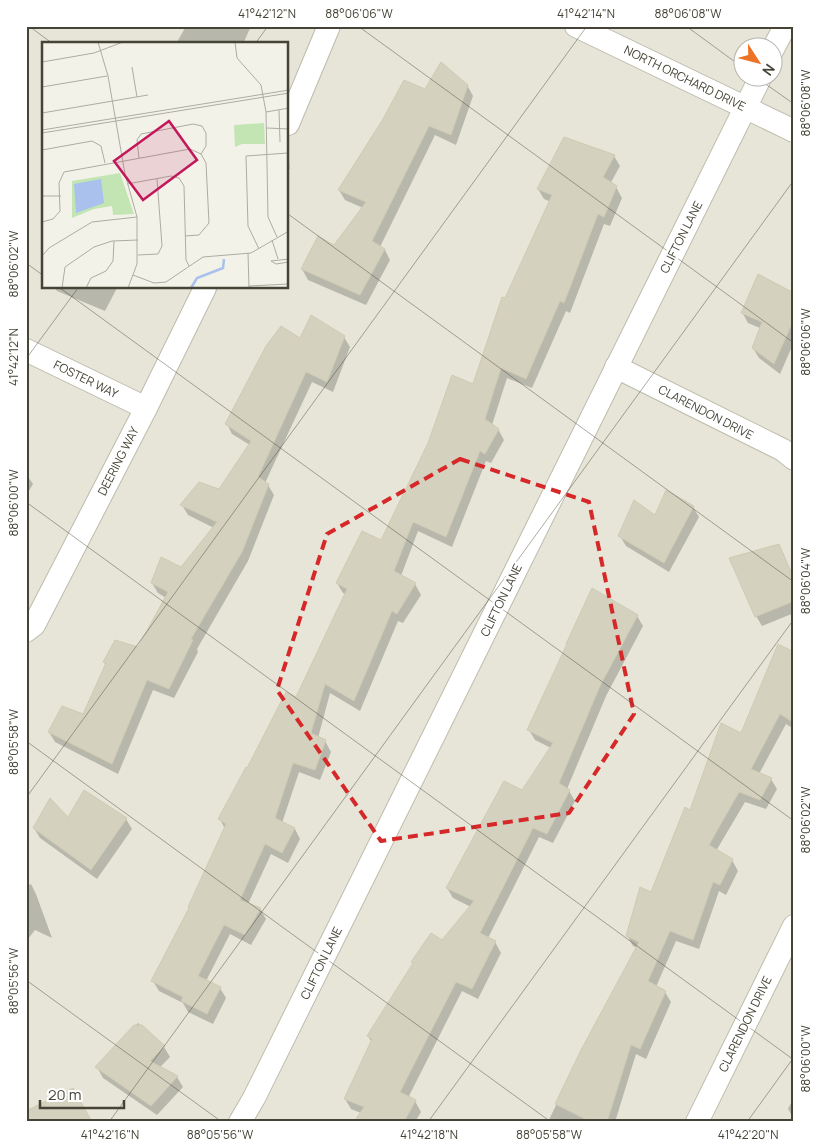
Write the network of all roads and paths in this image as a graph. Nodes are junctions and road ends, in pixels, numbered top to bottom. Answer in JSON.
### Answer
{"nodes":[{"id":1,"x":329,"y":26,"type":"edge"},
{"id":2,"x":576,"y":26,"type":"edge"},
{"id":3,"x":785,"y":26,"type":"edge"},
{"id":4,"x":779,"y":38,"type":"edge"},
{"id":5,"x":755,"y":88,"type":"edge"},
{"id":6,"x":746,"y":108,"type":"junction"},
{"id":7,"x":289,"y":122,"type":"edge"},
{"id":8,"x":794,"y":131,"type":"edge"},
{"id":9,"x":204,"y":289,"type":"edge"},
{"id":10,"x":26,"y":350,"type":"edge"},
{"id":11,"x":616,"y":367,"type":"junction"},
{"id":12,"x":146,"y":408,"type":"junction"},
{"id":13,"x":794,"y":459,"type":"edge"},
{"id":14,"x":26,"y":631,"type":"edge"},
{"id":15,"x":794,"y":926,"type":"edge"},
{"id":16,"x":240,"y":1122,"type":"edge"},
{"id":17,"x":697,"y":1122,"type":"edge"}],
"edges":[{"from":1,"to":7,"type":"street"},
{"from":2,"to":6,"type":"street","name":"NORTH ORCHARD DRIVE"},
{"from":3,"to":4,"type":"street"},
{"from":5,"to":6,"type":"street","name":"CLIFTON LANE"},
{"from":6,"to":8,"type":"street","name":"NORTH ORCHARD DRIVE"},
{"from":6,"to":11,"type":"street","name":"CLIFTON LANE"},
{"from":9,"to":12,"type":"street","name":"DEERING WAY"},
{"from":10,"to":12,"type":"street","name":"FOSTER WAY"},
{"from":11,"to":13,"type":"street","name":"CLARENDON DRIVE"},
{"from":11,"to":16,"type":"street","name":"CLIFTON LANE"},
{"from":12,"to":14,"type":"street","name":"DEERING WAY"},
{"from":15,"to":17,"type":"street","name":"CLARENDON DRIVE"}]}
